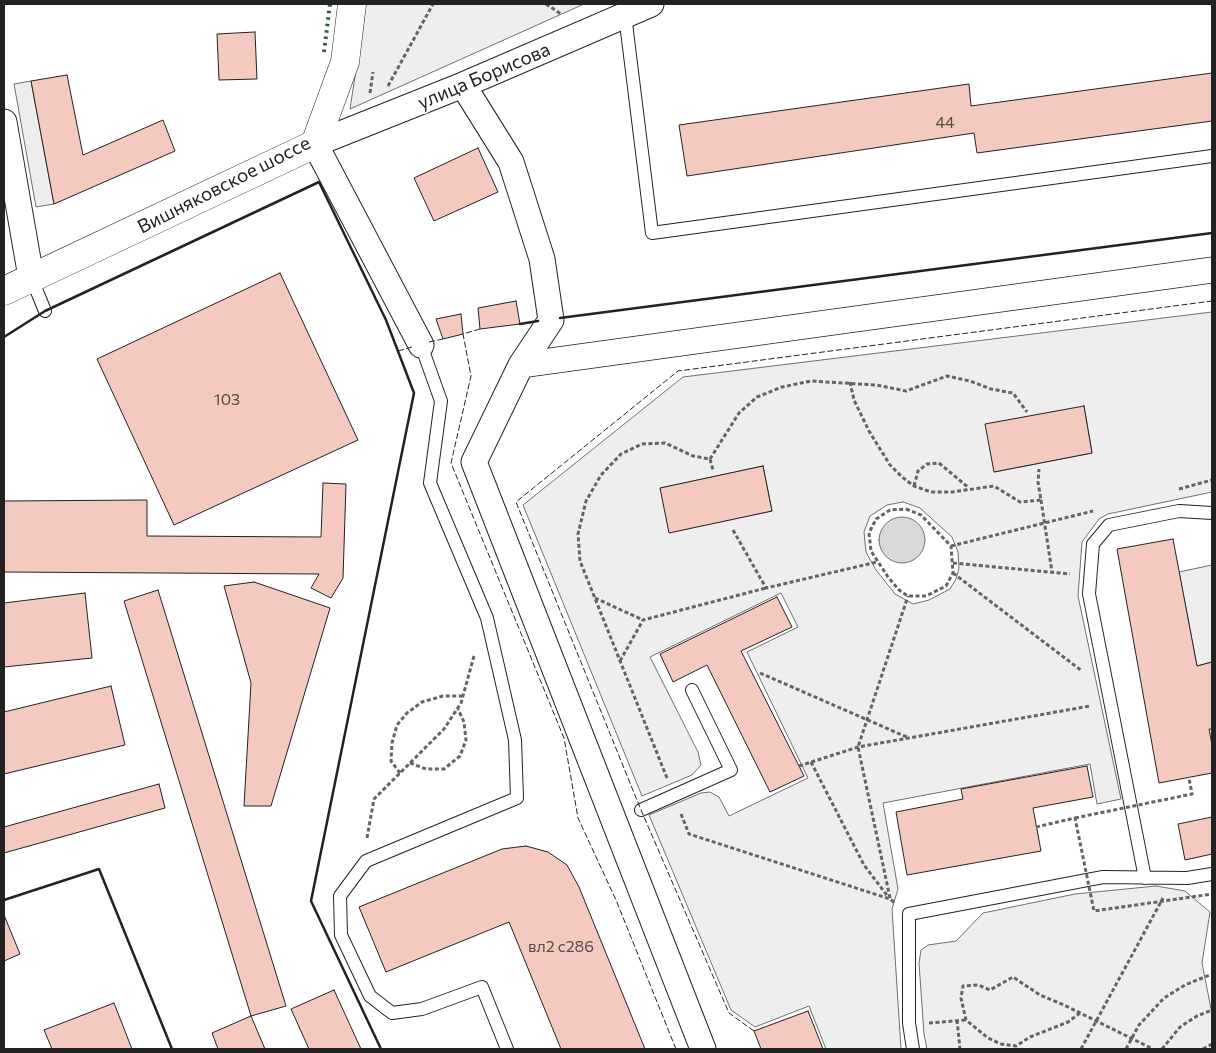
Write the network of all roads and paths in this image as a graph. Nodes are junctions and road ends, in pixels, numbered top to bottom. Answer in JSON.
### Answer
{"nodes":[{"id":1,"x":352,"y":4,"type":"edge"},
{"id":2,"x":433,"y":4,"type":"edge"},
{"id":3,"x":651,"y":4,"type":"edge"},
{"id":4,"x":625,"y":15,"type":"junction"},
{"id":5,"x":463,"y":85,"type":"junction"},
{"id":6,"x":4,"y":122,"type":"edge"},
{"id":7,"x":367,"y":124,"type":"junction"},
{"id":8,"x":315,"y":144,"type":"junction"},
{"id":9,"x":1212,"y":156,"type":"edge"},
{"id":10,"x":1212,"y":270,"type":"edge"},
{"id":11,"x":31,"y":277,"type":"junction"},
{"id":12,"x":4,"y":291,"type":"edge"},
{"id":13,"x":45,"y":311,"type":"dead end"},
{"id":14,"x":421,"y":344,"type":"joint"},
{"id":15,"x":520,"y":365,"type":"junction"},
{"id":16,"x":850,"y":382,"type":"junction"},
{"id":17,"x":1027,"y":412,"type":"dead end"},
{"id":18,"x":710,"y":459,"type":"dead end"},
{"id":19,"x":1039,"y":469,"type":"dead end"},
{"id":20,"x":1212,"y":480,"type":"edge"},
{"id":21,"x":914,"y":486,"type":"junction"},
{"id":22,"x":970,"y":489,"type":"junction"},
{"id":23,"x":1175,"y":490,"type":"dead end"},
{"id":24,"x":1041,"y":500,"type":"junction"},
{"id":25,"x":1100,"y":509,"type":"dead end"},
{"id":26,"x":1212,"y":513,"type":"edge"},
{"id":27,"x":1044,"y":523,"type":"junction"},
{"id":28,"x":733,"y":530,"type":"dead end"},
{"id":29,"x":951,"y":546,"type":"junction"},
{"id":30,"x":878,"y":562,"type":"junction"},
{"id":31,"x":953,"y":563,"type":"junction"},
{"id":32,"x":1052,"y":572,"type":"junction"},
{"id":33,"x":953,"y":573,"type":"junction"},
{"id":34,"x":1090,"y":576,"type":"junction"},
{"id":35,"x":766,"y":588,"type":"junction"},
{"id":36,"x":908,"y":596,"type":"junction"},
{"id":37,"x":595,"y":598,"type":"dead end"},
{"id":38,"x":486,"y":618,"type":"junction"},
{"id":39,"x":643,"y":620,"type":"junction"},
{"id":40,"x":620,"y":662,"type":"dead end"},
{"id":41,"x":760,"y":673,"type":"dead end"},
{"id":42,"x":692,"y":690,"type":"dead end"},
{"id":43,"x":463,"y":696,"type":"junction"},
{"id":44,"x":1109,"y":696,"type":"junction"},
{"id":45,"x":458,"y":709,"type":"junction"},
{"id":46,"x":867,"y":720,"type":"junction"},
{"id":47,"x":909,"y":738,"type":"junction"},
{"id":48,"x":858,"y":747,"type":"junction"},
{"id":49,"x":811,"y":762,"type":"junction"},
{"id":50,"x":410,"y":763,"type":"junction"},
{"id":51,"x":799,"y":766,"type":"dead end"},
{"id":52,"x":400,"y":773,"type":"junction"},
{"id":53,"x":1189,"y":778,"type":"dead end"},
{"id":54,"x":641,"y":810,"type":"dead end"},
{"id":55,"x":1075,"y":818,"type":"junction"},
{"id":56,"x":1036,"y":827,"type":"dead end"},
{"id":57,"x":366,"y":861,"type":"junction"},
{"id":58,"x":1212,"y":874,"type":"edge"},
{"id":59,"x":1145,"y":878,"type":"junction"},
{"id":60,"x":1174,"y":878,"type":"junction"},
{"id":61,"x":1212,"y":894,"type":"edge"},
{"id":62,"x":1212,"y":974,"type":"edge"},
{"id":63,"x":1212,"y":1010,"type":"edge"},
{"id":64,"x":1080,"y":1013,"type":"junction"},
{"id":65,"x":957,"y":1020,"type":"junction"},
{"id":66,"x":966,"y":1020,"type":"junction"},
{"id":67,"x":1096,"y":1022,"type":"junction"},
{"id":68,"x":909,"y":1023,"type":"junction"},
{"id":69,"x":1131,"y":1038,"type":"junction"},
{"id":70,"x":1212,"y":1044,"type":"edge"},
{"id":71,"x":507,"y":1049,"type":"edge"},
{"id":72,"x":704,"y":1049,"type":"edge"},
{"id":73,"x":913,"y":1049,"type":"edge"},
{"id":74,"x":960,"y":1049,"type":"edge"},
{"id":75,"x":1081,"y":1049,"type":"edge"},
{"id":76,"x":1126,"y":1049,"type":"edge"},
{"id":77,"x":1154,"y":1049,"type":"edge"},
{"id":78,"x":1162,"y":1049,"type":"edge"},
{"id":79,"x":1203,"y":1049,"type":"edge"}],
"edges":[{"from":1,"to":8,"type":"street","name":"Вишняковское шоссе"},
{"from":2,"to":7,"type":"path"},
{"from":3,"to":4,"type":"street","name":"улица Борисова"},
{"from":4,"to":5,"type":"street","name":"улица Борисова"},
{"from":4,"to":9,"type":"lane"},
{"from":5,"to":7,"type":"street","name":"улица Борисова"},
{"from":5,"to":15,"type":"street"},
{"from":6,"to":11,"type":"street"},
{"from":7,"to":8,"type":"street","name":"улица Борисова"},
{"from":8,"to":11,"type":"street","name":"Вишняковское шоссе"},
{"from":8,"to":14,"type":"street"},
{"from":10,"to":15,"type":"street"},
{"from":11,"to":12,"type":"street","name":"Вишняковское шоссе"},
{"from":11,"to":13,"type":"lane"},
{"from":14,"to":38,"type":"lane"},
{"from":15,"to":72,"type":"street"},
{"from":16,"to":17,"type":"path"},
{"from":16,"to":18,"type":"path"},
{"from":16,"to":21,"type":"path"},
{"from":19,"to":24,"type":"path"},
{"from":20,"to":23,"type":"path"},
{"from":21,"to":22,"type":"path"},
{"from":21,"to":22,"type":"path"},
{"from":22,"to":24,"type":"path"},
{"from":24,"to":27,"type":"path"},
{"from":25,"to":27,"type":"path"},
{"from":26,"to":34,"type":"lane"},
{"from":27,"to":29,"type":"path"},
{"from":27,"to":32,"type":"path"},
{"from":28,"to":35,"type":"path"},
{"from":29,"to":30,"type":"path"},
{"from":29,"to":31,"type":"path"},
{"from":30,"to":35,"type":"path"},
{"from":30,"to":36,"type":"path"},
{"from":31,"to":32,"type":"path"},
{"from":31,"to":33,"type":"path"},
{"from":32,"to":34,"type":"path"},
{"from":33,"to":36,"type":"path"},
{"from":33,"to":44,"type":"path"},
{"from":34,"to":44,"type":"lane"},
{"from":35,"to":39,"type":"path"},
{"from":36,"to":46,"type":"path"},
{"from":37,"to":39,"type":"path"},
{"from":38,"to":43,"type":"path"},
{"from":38,"to":57,"type":"lane"},
{"from":39,"to":40,"type":"path"},
{"from":41,"to":46,"type":"path"},
{"from":42,"to":54,"type":"lane"},
{"from":43,"to":45,"type":"path"},
{"from":43,"to":52,"type":"path"},
{"from":44,"to":47,"type":"path"},
{"from":44,"to":59,"type":"lane"},
{"from":45,"to":50,"type":"path"},
{"from":45,"to":50,"type":"path"},
{"from":46,"to":47,"type":"path"},
{"from":46,"to":48,"type":"path"},
{"from":47,"to":48,"type":"path"},
{"from":48,"to":49,"type":"path"},
{"from":48,"to":49,"type":"path"},
{"from":49,"to":51,"type":"path"},
{"from":50,"to":52,"type":"path"},
{"from":52,"to":57,"type":"path"},
{"from":53,"to":55,"type":"path","bridge":true},
{"from":55,"to":56,"type":"path","bridge":true},
{"from":55,"to":61,"type":"path","bridge":true},
{"from":57,"to":71,"type":"lane"},
{"from":58,"to":60,"type":"lane"},
{"from":59,"to":60,"type":"lane"},
{"from":59,"to":68,"type":"lane"},
{"from":60,"to":67,"type":"path"},
{"from":62,"to":69,"type":"path"},
{"from":63,"to":78,"type":"path"},
{"from":64,"to":66,"type":"path"},
{"from":64,"to":66,"type":"path"},
{"from":64,"to":67,"type":"path"},
{"from":65,"to":66,"type":"path"},
{"from":65,"to":68,"type":"path"},
{"from":65,"to":74,"type":"path"},
{"from":67,"to":69,"type":"path"},
{"from":67,"to":75,"type":"path"},
{"from":68,"to":73,"type":"lane"},
{"from":69,"to":76,"type":"path"},
{"from":69,"to":77,"type":"path"},
{"from":70,"to":79,"type":"path"}]}
